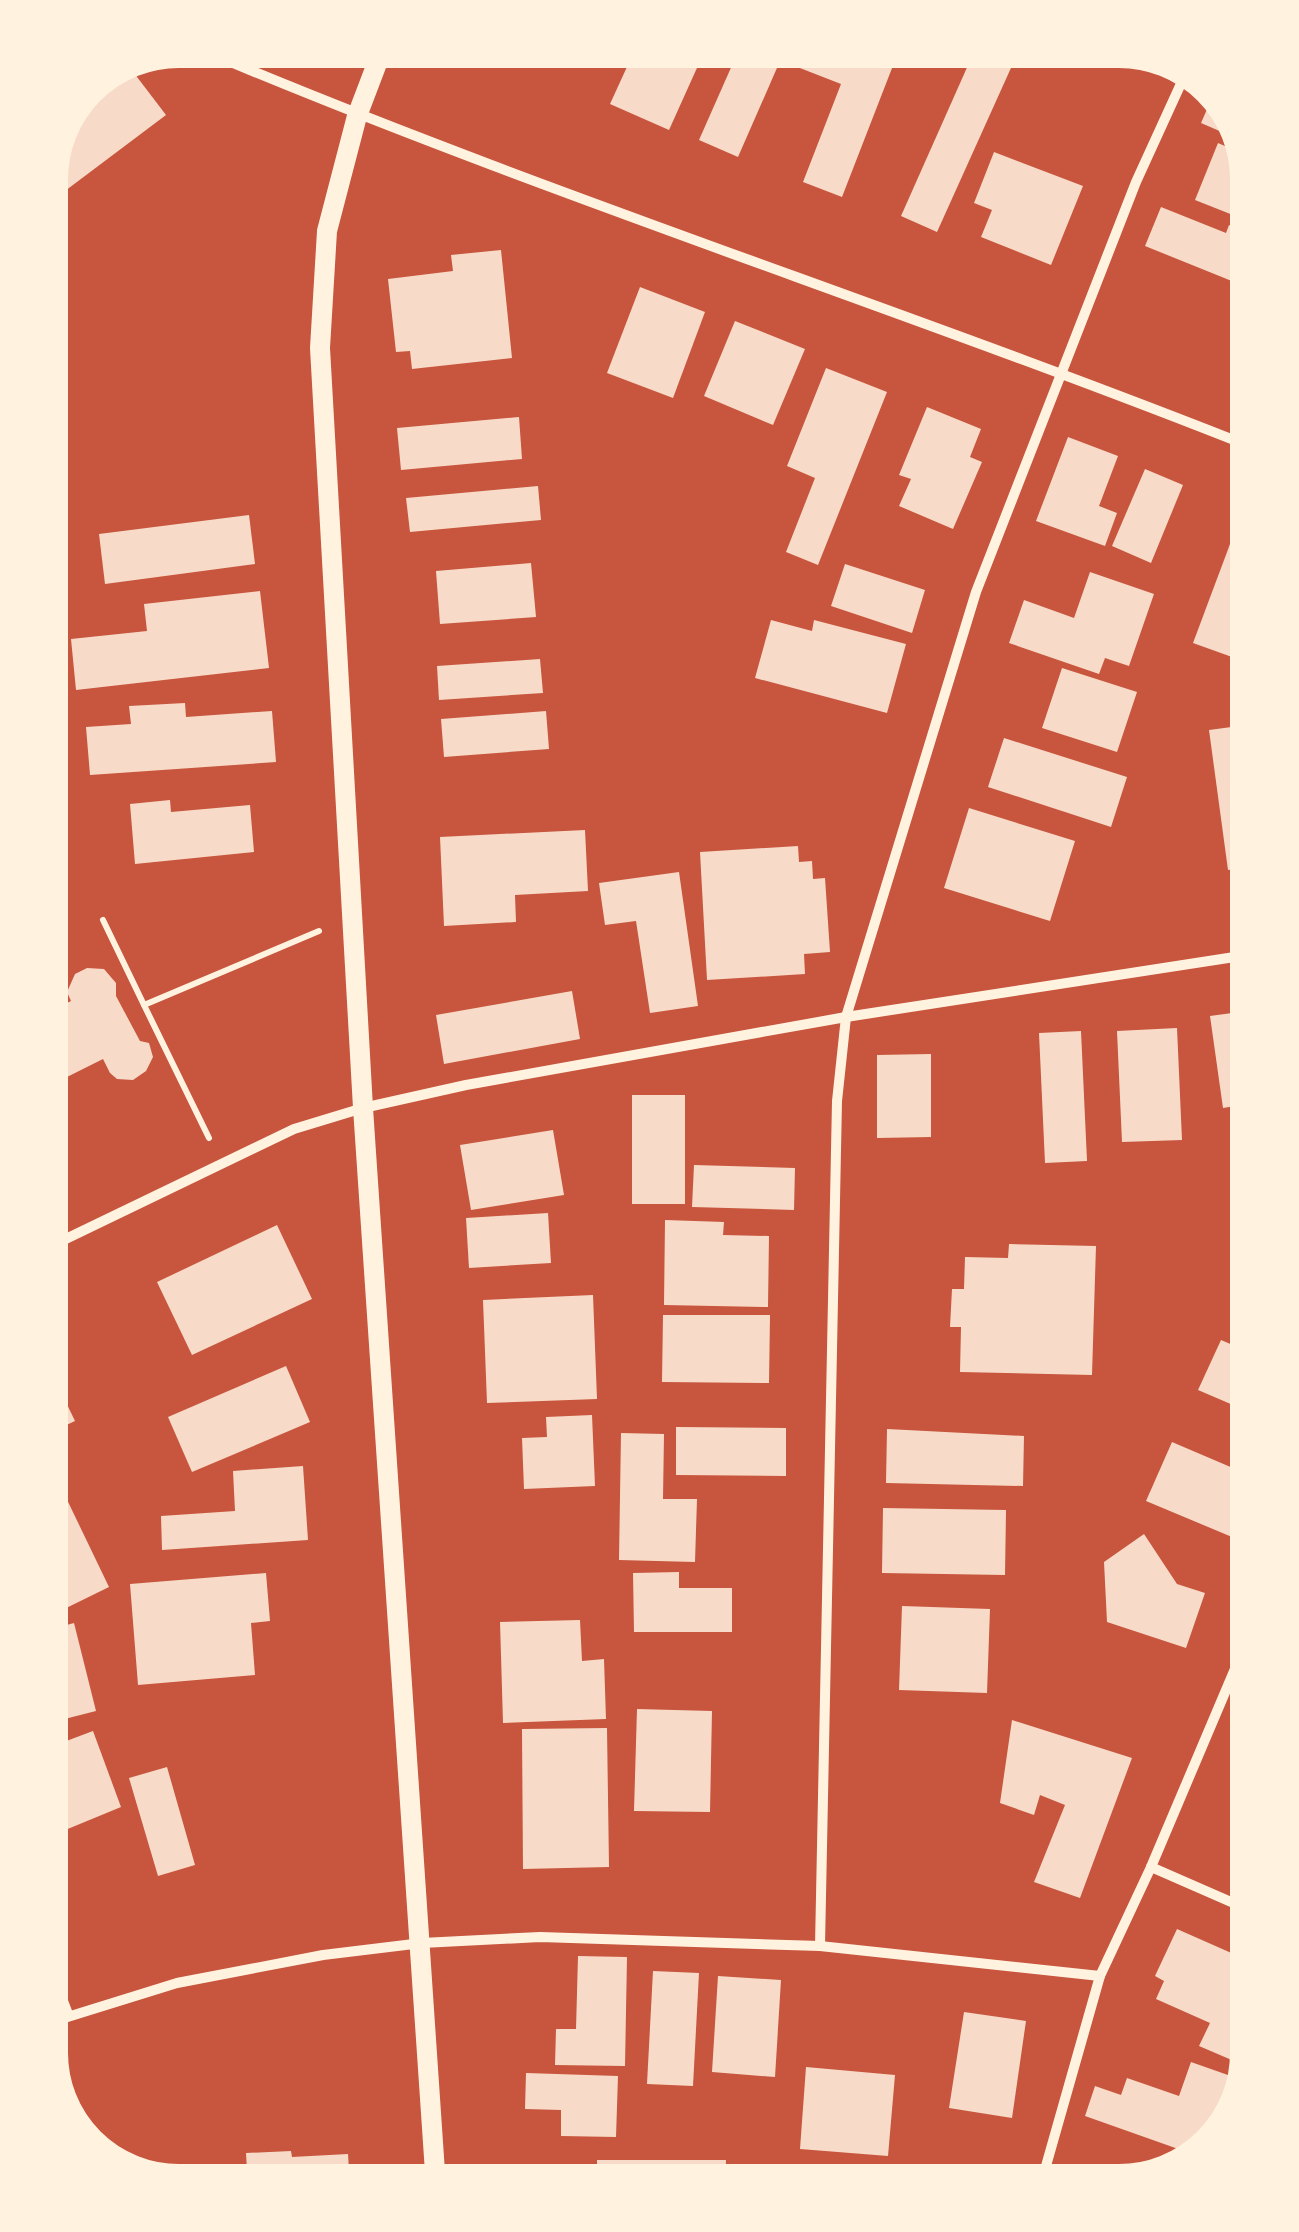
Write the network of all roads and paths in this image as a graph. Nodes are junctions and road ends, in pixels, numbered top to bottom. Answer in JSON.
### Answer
{"nodes":[{"id":1,"x":230,"y":62,"type":"edge"},
{"id":2,"x":377,"y":62,"type":"edge"},
{"id":3,"x":1183,"y":81,"type":"edge"},
{"id":4,"x":357,"y":116,"type":"junction"},
{"id":5,"x":1060,"y":371,"type":"junction"},
{"id":6,"x":1236,"y":441,"type":"edge"},
{"id":7,"x":352,"y":917,"type":"junction"},
{"id":8,"x":103,"y":920,"type":"dead end"},
{"id":9,"x":1236,"y":957,"type":"edge"},
{"id":10,"x":144,"y":1005,"type":"junction"},
{"id":11,"x":846,"y":1017,"type":"junction"},
{"id":12,"x":363,"y":1108,"type":"junction"},
{"id":13,"x":221,"y":1164,"type":"junction"},
{"id":14,"x":62,"y":1241,"type":"edge"},
{"id":15,"x":1236,"y":1667,"type":"edge"},
{"id":16,"x":1151,"y":1868,"type":"junction"},
{"id":17,"x":1236,"y":1904,"type":"edge"},
{"id":18,"x":422,"y":1943,"type":"junction"},
{"id":19,"x":820,"y":1946,"type":"junction"},
{"id":20,"x":1100,"y":1976,"type":"junction"},
{"id":21,"x":62,"y":1998,"type":"edge"},
{"id":22,"x":68,"y":2014,"type":"junction"},
{"id":23,"x":62,"y":2017,"type":"edge"},
{"id":24,"x":435,"y":2169,"type":"edge"},
{"id":25,"x":1045,"y":2170,"type":"edge"}],
"edges":[{"from":1,"to":4,"type":"street"},
{"from":2,"to":4,"type":"main road"},
{"from":3,"to":5,"type":"street"},
{"from":4,"to":5,"type":"street"},
{"from":4,"to":7,"type":"main road"},
{"from":5,"to":6,"type":"street"},
{"from":5,"to":11,"type":"street"},
{"from":7,"to":10,"type":"path"},
{"from":7,"to":12,"type":"main road"},
{"from":8,"to":10,"type":"path"},
{"from":9,"to":11,"type":"street"},
{"from":10,"to":13,"type":"path"},
{"from":11,"to":12,"type":"street"},
{"from":11,"to":19,"type":"street"},
{"from":12,"to":13,"type":"street"},
{"from":12,"to":18,"type":"main road"},
{"from":13,"to":14,"type":"street"},
{"from":15,"to":16,"type":"street"},
{"from":16,"to":17,"type":"street"},
{"from":16,"to":20,"type":"street"},
{"from":18,"to":19,"type":"street"},
{"from":18,"to":22,"type":"street"},
{"from":18,"to":24,"type":"main road"},
{"from":19,"to":20,"type":"street"},
{"from":20,"to":25,"type":"street"},
{"from":21,"to":22,"type":"street"},
{"from":22,"to":23,"type":"street"}]}
